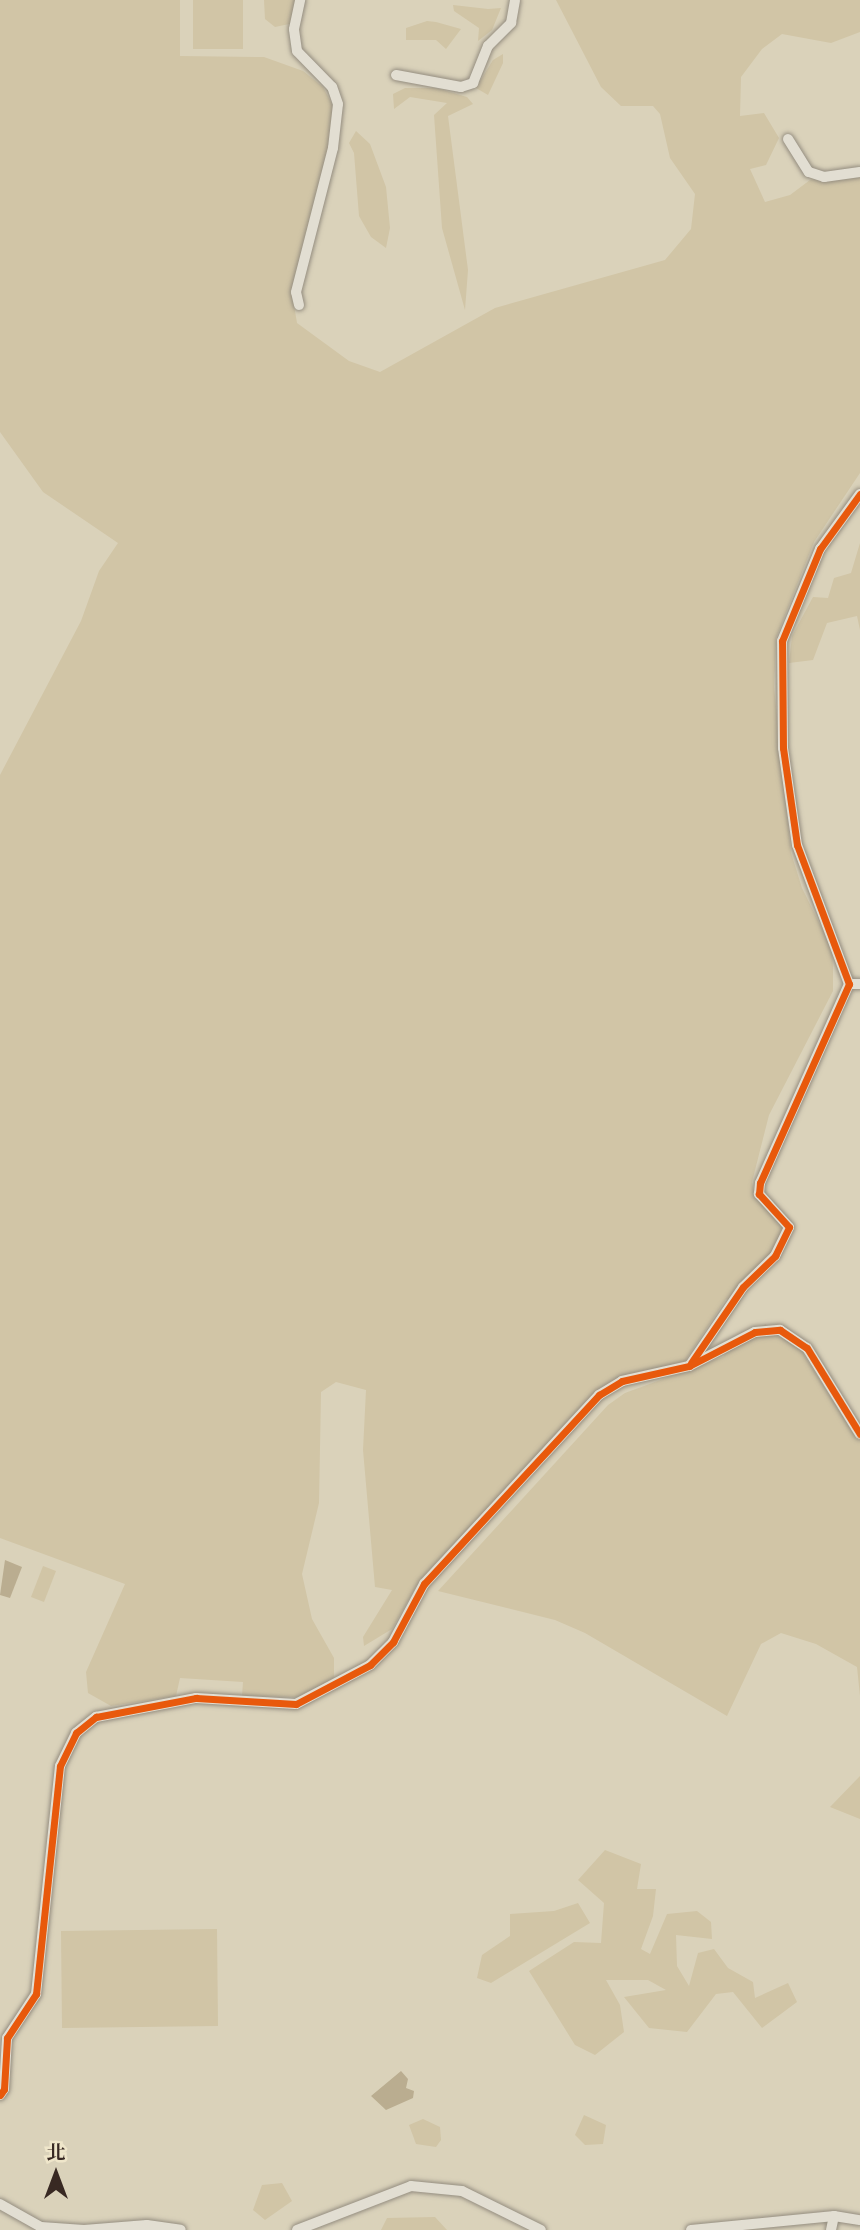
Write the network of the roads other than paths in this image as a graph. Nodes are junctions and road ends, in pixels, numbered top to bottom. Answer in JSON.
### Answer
{"nodes":[{"id":1,"x":300,"y":0,"type":"edge"},
{"id":2,"x":515,"y":0,"type":"edge"},
{"id":3,"x":396,"y":75,"type":"dead end"},
{"id":4,"x":788,"y":139,"type":"dead end"},
{"id":5,"x":860,"y":172,"type":"edge"},
{"id":6,"x":299,"y":306,"type":"dead end"},
{"id":7,"x":860,"y":494,"type":"edge"},
{"id":8,"x":849,"y":984,"type":"junction"},
{"id":9,"x":860,"y":985,"type":"edge"},
{"id":10,"x":689,"y":1366,"type":"junction"},
{"id":11,"x":860,"y":1434,"type":"edge"},
{"id":12,"x":0,"y":2095,"type":"edge"},
{"id":13,"x":0,"y":2204,"type":"edge"},
{"id":14,"x":834,"y":2216,"type":"junction"},
{"id":15,"x":860,"y":2220,"type":"edge"},
{"id":16,"x":181,"y":2230,"type":"edge"},
{"id":17,"x":297,"y":2230,"type":"edge"},
{"id":18,"x":541,"y":2230,"type":"edge"},
{"id":19,"x":691,"y":2230,"type":"edge"},
{"id":20,"x":831,"y":2230,"type":"edge"}],
"edges":[{"from":1,"to":6,"type":"street"},
{"from":2,"to":3,"type":"street"},
{"from":4,"to":5,"type":"street"},
{"from":7,"to":8,"type":"street"},
{"from":8,"to":9,"type":"street"},
{"from":8,"to":10,"type":"street"},
{"from":10,"to":11,"type":"street"},
{"from":10,"to":12,"type":"street"},
{"from":13,"to":16,"type":"street"},
{"from":14,"to":15,"type":"street"},
{"from":14,"to":19,"type":"street"},
{"from":14,"to":20,"type":"street"},
{"from":17,"to":18,"type":"street"}]}
